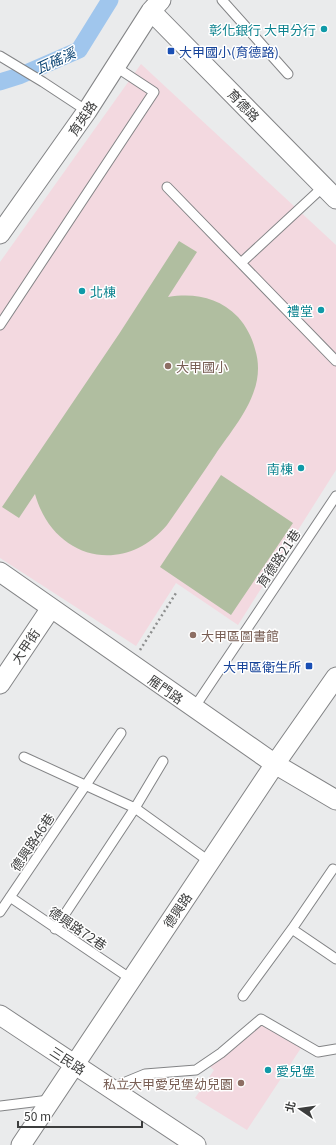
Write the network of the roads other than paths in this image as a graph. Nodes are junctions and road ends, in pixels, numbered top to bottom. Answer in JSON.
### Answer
{"nodes":[{"id":1,"x":222,"y":0,"type":"edge"},
{"id":2,"x":156,"y":5,"type":"edge"},
{"id":3,"x":0,"y":56,"type":"edge"},
{"id":4,"x":116,"y":67,"type":"junction"},
{"id":5,"x":288,"y":74,"type":"dead end"},
{"id":6,"x":87,"y":111,"type":"junction"},
{"id":7,"x":168,"y":187,"type":"dead end"},
{"id":8,"x":330,"y":193,"type":"edge"},
{"id":9,"x":1,"y":229,"type":"edge"},
{"id":10,"x":240,"y":262,"type":"junction"},
{"id":11,"x":0,"y":325,"type":"edge"},
{"id":12,"x":336,"y":361,"type":"edge"},
{"id":13,"x":336,"y":496,"type":"edge"},
{"id":14,"x":0,"y":572,"type":"edge"},
{"id":15,"x":51,"y":608,"type":"junction"},
{"id":16,"x":336,"y":677,"type":"edge"},
{"id":17,"x":0,"y":684,"type":"edge"},
{"id":18,"x":194,"y":708,"type":"junction"},
{"id":19,"x":121,"y":733,"type":"dead end"},
{"id":20,"x":24,"y":757,"type":"dead end"},
{"id":21,"x":163,"y":761,"type":"dead end"},
{"id":22,"x":275,"y":764,"type":"junction"},
{"id":23,"x":85,"y":786,"type":"junction"},
{"id":24,"x":336,"y":800,"type":"edge"},
{"id":25,"x":135,"y":808,"type":"junction"},
{"id":26,"x":210,"y":862,"type":"junction"},
{"id":27,"x":333,"y":869,"type":"dead end"},
{"id":28,"x":10,"y":897,"type":"junction"},
{"id":29,"x":0,"y":912,"type":"edge"},
{"id":30,"x":55,"y":929,"type":"junction"},
{"id":31,"x":292,"y":929,"type":"junction"},
{"id":32,"x":336,"y":959,"type":"edge"},
{"id":33,"x":131,"y":979,"type":"junction"},
{"id":34,"x":243,"y":996,"type":"dead end"},
{"id":35,"x":0,"y":1016,"type":"edge"},
{"id":36,"x":336,"y":1049,"type":"edge"},
{"id":37,"x":74,"y":1065,"type":"junction"},
{"id":38,"x":110,"y":1088,"type":"junction"},
{"id":39,"x":51,"y":1100,"type":"junction"},
{"id":40,"x":0,"y":1106,"type":"edge"},
{"id":41,"x":21,"y":1145,"type":"edge"},
{"id":42,"x":196,"y":1145,"type":"edge"}],
"edges":[{"from":1,"to":5,"type":"lane"},
{"from":2,"to":4,"type":"street","name":"育英路"},
{"from":2,"to":8,"type":"street","name":"育德路"},
{"from":3,"to":6,"type":"lane"},
{"from":4,"to":6,"type":"street","name":"育英路"},
{"from":4,"to":11,"type":"lane"},
{"from":6,"to":9,"type":"street","name":"育英路"},
{"from":7,"to":10,"type":"lane"},
{"from":8,"to":10,"type":"lane"},
{"from":10,"to":12,"type":"lane"},
{"from":13,"to":18,"type":"lane","name":"育德路21巷"},
{"from":14,"to":15,"type":"street","name":"雁門路"},
{"from":15,"to":17,"type":"street","name":"大甲街"},
{"from":15,"to":18,"type":"street","name":"雁門路"},
{"from":16,"to":22,"type":"street","name":"德興路"},
{"from":18,"to":22,"type":"street","name":"雁門路"},
{"from":19,"to":23,"type":"lane","name":"德興路46巷"},
{"from":20,"to":23,"type":"lane"},
{"from":21,"to":25,"type":"lane"},
{"from":22,"to":24,"type":"street","name":"雁門路"},
{"from":22,"to":26,"type":"street","name":"德興路"},
{"from":23,"to":25,"type":"lane"},
{"from":23,"to":28,"type":"lane","name":"德興路46巷"},
{"from":25,"to":26,"type":"lane"},
{"from":25,"to":30,"type":"lane"},
{"from":26,"to":33,"type":"street","name":"德興路"},
{"from":27,"to":31,"type":"lane"},
{"from":28,"to":29,"type":"lane","name":"德興路46巷"},
{"from":28,"to":30,"type":"lane","name":"德興路72巷"},
{"from":30,"to":33,"type":"lane","name":"德興路72巷"},
{"from":31,"to":32,"type":"lane"},
{"from":31,"to":34,"type":"lane"},
{"from":33,"to":37,"type":"street","name":"德興路"},
{"from":35,"to":37,"type":"street","name":"三民路"},
{"from":36,"to":38,"type":"lane"},
{"from":37,"to":38,"type":"street","name":"三民路"},
{"from":37,"to":39,"type":"street","name":"德興路"},
{"from":38,"to":42,"type":"street","name":"三民路"},
{"from":39,"to":40,"type":"lane"},
{"from":39,"to":41,"type":"street","name":"德興路"}]}
